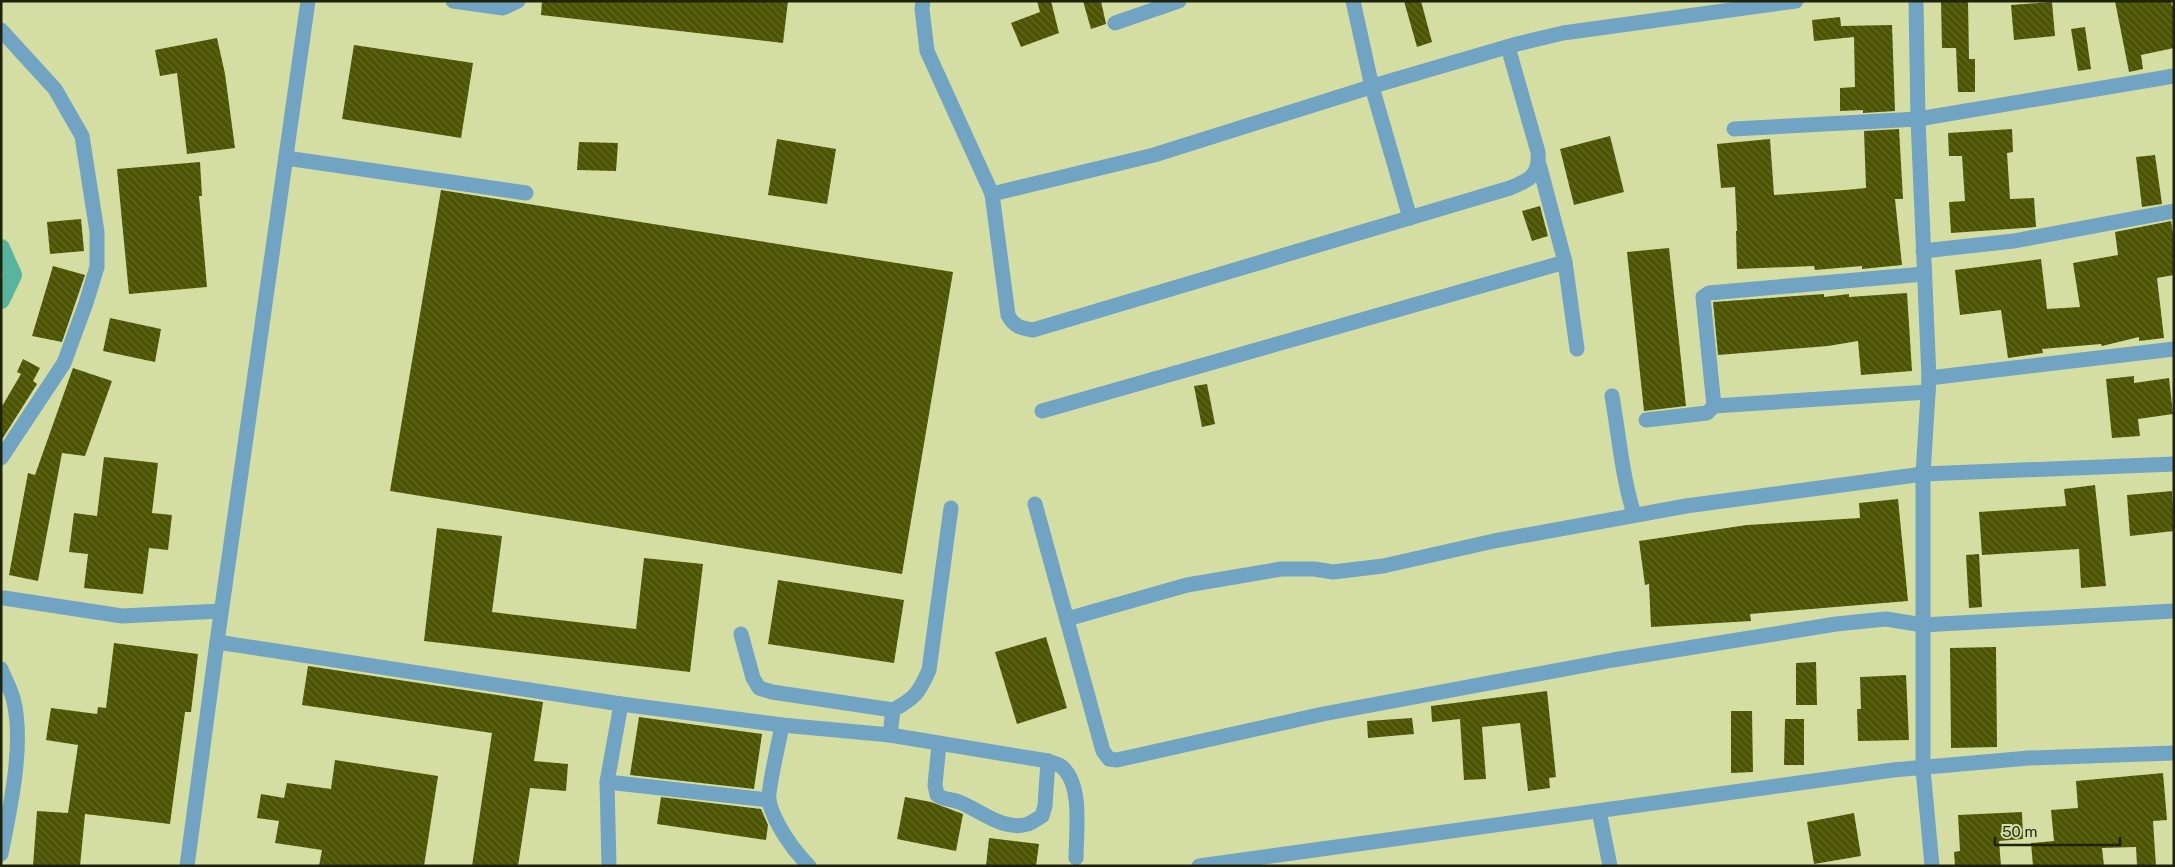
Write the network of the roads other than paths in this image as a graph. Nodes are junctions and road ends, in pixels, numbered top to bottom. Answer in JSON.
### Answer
{"nodes":[{"id":1,"x":308,"y":1,"type":"edge"},
{"id":2,"x":453,"y":1,"type":"edge"},
{"id":3,"x":518,"y":1,"type":"edge"},
{"id":4,"x":922,"y":1,"type":"edge"},
{"id":5,"x":1179,"y":1,"type":"edge"},
{"id":6,"x":1353,"y":1,"type":"edge"},
{"id":7,"x":1796,"y":1,"type":"edge"},
{"id":8,"x":1916,"y":1,"type":"edge"},
{"id":9,"x":1115,"y":23,"type":"dead end"},
{"id":10,"x":1,"y":30,"type":"edge"},
{"id":11,"x":1508,"y":47,"type":"junction"},
{"id":12,"x":2174,"y":76,"type":"edge"},
{"id":13,"x":1372,"y":87,"type":"junction"},
{"id":14,"x":1918,"y":119,"type":"junction"},
{"id":15,"x":1734,"y":129,"type":"dead end"},
{"id":16,"x":286,"y":158,"type":"junction"},
{"id":17,"x":1539,"y":164,"type":"junction"},
{"id":18,"x":526,"y":193,"type":"dead end"},
{"id":19,"x":992,"y":194,"type":"junction"},
{"id":20,"x":2174,"y":211,"type":"edge"},
{"id":21,"x":1410,"y":218,"type":"junction"},
{"id":22,"x":1923,"y":252,"type":"junction"},
{"id":23,"x":1565,"y":262,"type":"junction"},
{"id":24,"x":1924,"y":274,"type":"junction"},
{"id":25,"x":1577,"y":349,"type":"dead end"},
{"id":26,"x":2174,"y":349,"type":"edge"},
{"id":27,"x":1929,"y":385,"type":"junction"},
{"id":28,"x":1612,"y":396,"type":"dead end"},
{"id":29,"x":1714,"y":406,"type":"junction"},
{"id":30,"x":1042,"y":411,"type":"dead end"},
{"id":31,"x":1646,"y":420,"type":"dead end"},
{"id":32,"x":1,"y":458,"type":"edge"},
{"id":33,"x":2174,"y":464,"type":"edge"},
{"id":34,"x":1923,"y":474,"type":"junction"},
{"id":35,"x":1035,"y":504,"type":"dead end"},
{"id":36,"x":952,"y":508,"type":"dead end"},
{"id":37,"x":1634,"y":514,"type":"junction"},
{"id":38,"x":4,"y":598,"type":"dead end"},
{"id":39,"x":221,"y":611,"type":"junction"},
{"id":40,"x":2174,"y":611,"type":"edge"},
{"id":41,"x":1067,"y":618,"type":"junction"},
{"id":42,"x":1923,"y":626,"type":"junction"},
{"id":43,"x":740,"y":634,"type":"dead end"},
{"id":44,"x":217,"y":642,"type":"junction"},
{"id":45,"x":1,"y":669,"type":"edge"},
{"id":46,"x":621,"y":704,"type":"junction"},
{"id":47,"x":893,"y":710,"type":"junction"},
{"id":48,"x":782,"y":725,"type":"junction"},
{"id":49,"x":890,"y":735,"type":"junction"},
{"id":50,"x":939,"y":744,"type":"junction"},
{"id":51,"x":2174,"y":753,"type":"edge"},
{"id":52,"x":1048,"y":761,"type":"junction"},
{"id":53,"x":1923,"y":769,"type":"junction"},
{"id":54,"x":607,"y":782,"type":"junction"},
{"id":55,"x":769,"y":800,"type":"junction"},
{"id":56,"x":1599,"y":811,"type":"junction"},
{"id":57,"x":1,"y":854,"type":"edge"},
{"id":58,"x":1076,"y":858,"type":"dead end"},
{"id":59,"x":187,"y":866,"type":"edge"},
{"id":60,"x":609,"y":866,"type":"edge"},
{"id":61,"x":809,"y":866,"type":"edge"},
{"id":62,"x":1199,"y":866,"type":"edge"},
{"id":63,"x":1610,"y":866,"type":"edge"},
{"id":64,"x":1932,"y":866,"type":"edge"}],
"edges":[{"from":1,"to":16,"type":"street"},
{"from":2,"to":3,"type":"street"},
{"from":4,"to":19,"type":"street"},
{"from":5,"to":9,"type":"street"},
{"from":6,"to":13,"type":"street"},
{"from":7,"to":11,"type":"street"},
{"from":8,"to":14,"type":"street"},
{"from":10,"to":32,"type":"street"},
{"from":11,"to":13,"type":"street"},
{"from":11,"to":17,"type":"street"},
{"from":12,"to":14,"type":"street"},
{"from":13,"to":19,"type":"street"},
{"from":13,"to":21,"type":"street"},
{"from":14,"to":15,"type":"street"},
{"from":14,"to":22,"type":"street"},
{"from":16,"to":18,"type":"street"},
{"from":16,"to":39,"type":"street"},
{"from":17,"to":21,"type":"street"},
{"from":17,"to":23,"type":"street"},
{"from":19,"to":21,"type":"street"},
{"from":20,"to":22,"type":"street"},
{"from":22,"to":24,"type":"street"},
{"from":23,"to":25,"type":"street"},
{"from":23,"to":30,"type":"street"},
{"from":24,"to":27,"type":"street"},
{"from":24,"to":29,"type":"street"},
{"from":26,"to":27,"type":"street"},
{"from":27,"to":29,"type":"street"},
{"from":27,"to":34,"type":"street"},
{"from":28,"to":37,"type":"street"},
{"from":29,"to":31,"type":"street"},
{"from":33,"to":34,"type":"street"},
{"from":34,"to":37,"type":"street"},
{"from":34,"to":42,"type":"street"},
{"from":35,"to":41,"type":"street"},
{"from":36,"to":47,"type":"street"},
{"from":37,"to":41,"type":"street"},
{"from":38,"to":39,"type":"street"},
{"from":39,"to":44,"type":"street"},
{"from":40,"to":42,"type":"street"},
{"from":41,"to":42,"type":"street"},
{"from":42,"to":53,"type":"street"},
{"from":43,"to":47,"type":"street"},
{"from":44,"to":46,"type":"street"},
{"from":44,"to":59,"type":"street"},
{"from":45,"to":57,"type":"street"},
{"from":46,"to":48,"type":"street"},
{"from":46,"to":54,"type":"street"},
{"from":47,"to":49,"type":"street"},
{"from":48,"to":49,"type":"street"},
{"from":48,"to":55,"type":"street"},
{"from":49,"to":50,"type":"street"},
{"from":50,"to":52,"type":"street"},
{"from":50,"to":52,"type":"street"},
{"from":51,"to":53,"type":"street"},
{"from":52,"to":58,"type":"street"},
{"from":53,"to":56,"type":"street"},
{"from":53,"to":64,"type":"street"},
{"from":54,"to":55,"type":"street"},
{"from":54,"to":60,"type":"street"},
{"from":55,"to":61,"type":"street"},
{"from":56,"to":62,"type":"street"},
{"from":56,"to":63,"type":"street"}]}
